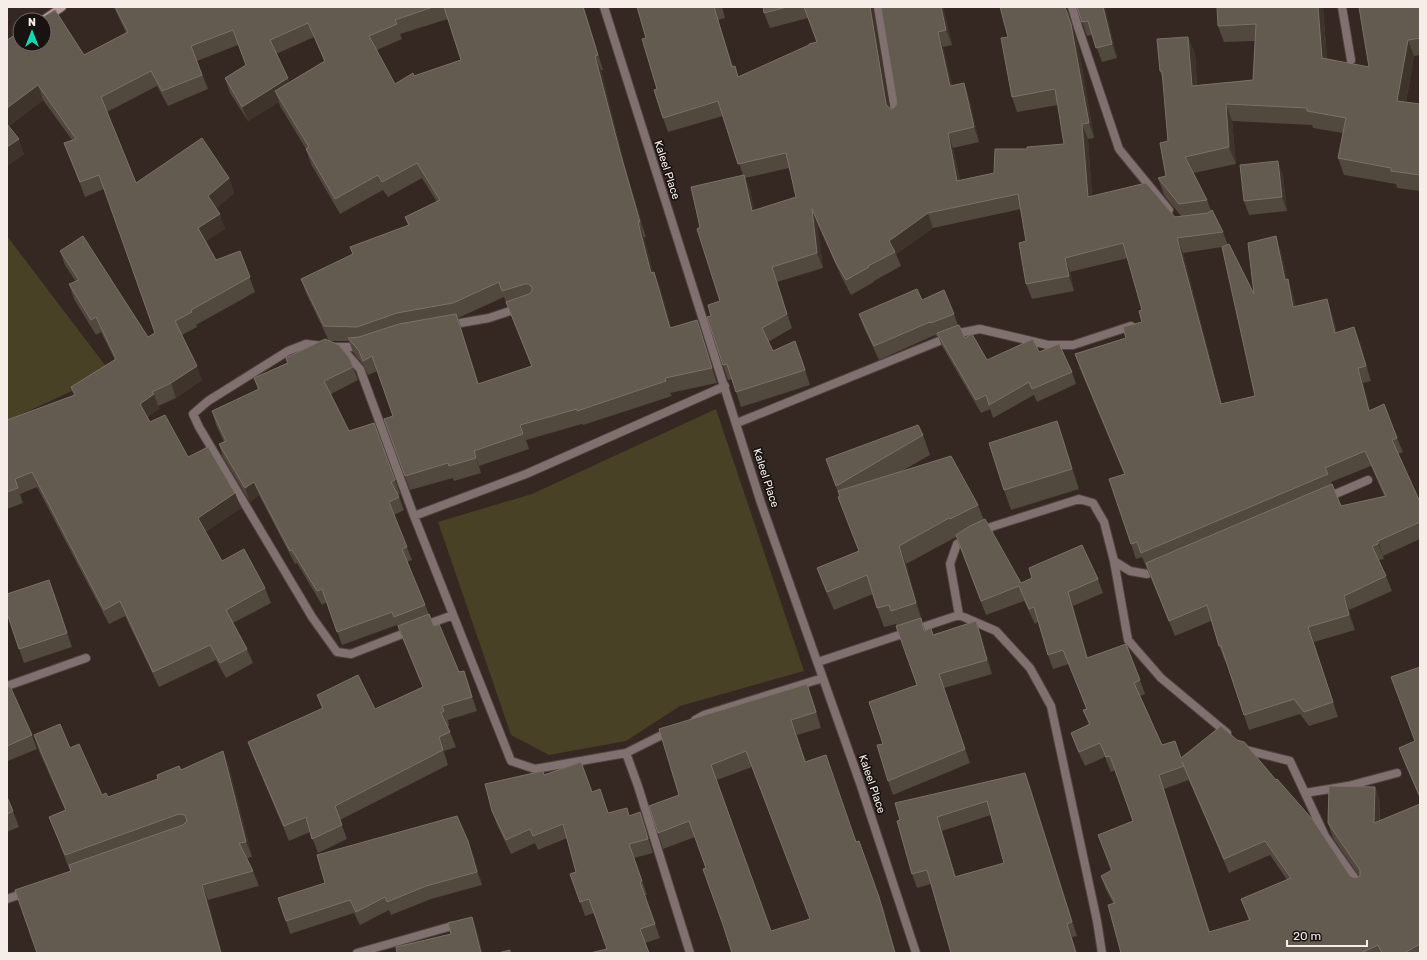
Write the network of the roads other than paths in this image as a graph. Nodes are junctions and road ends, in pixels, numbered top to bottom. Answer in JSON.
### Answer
{"nodes":[{"id":1,"x":62,"y":7,"type":"edge"},
{"id":2,"x":604,"y":7,"type":"edge"},
{"id":3,"x":878,"y":7,"type":"edge"},
{"id":4,"x":1072,"y":7,"type":"edge"},
{"id":5,"x":1342,"y":7,"type":"edge"},
{"id":6,"x":52,"y":14,"type":"edge"},
{"id":7,"x":1351,"y":60,"type":"dead end"},
{"id":8,"x":897,"y":118,"type":"edge"},
{"id":9,"x":1173,"y":215,"type":"edge"},
{"id":10,"x":525,"y":306,"type":"edge"},
{"id":11,"x":442,"y":326,"type":"edge"},
{"id":12,"x":1131,"y":326,"type":"edge"},
{"id":13,"x":370,"y":344,"type":"edge"},
{"id":14,"x":333,"y":347,"type":"junction"},
{"id":15,"x":725,"y":386,"type":"junction"},
{"id":16,"x":737,"y":423,"type":"junction"},
{"id":17,"x":1368,"y":480,"type":"dead end"},
{"id":18,"x":1318,"y":502,"type":"edge"},
{"id":19,"x":414,"y":516,"type":"junction"},
{"id":20,"x":1114,"y":561,"type":"junction"},
{"id":21,"x":1168,"y":565,"type":"edge"},
{"id":22,"x":453,"y":615,"type":"junction"},
{"id":23,"x":959,"y":615,"type":"junction"},
{"id":24,"x":86,"y":658,"type":"dead end"},
{"id":25,"x":818,"y":662,"type":"junction"},
{"id":26,"x":823,"y":678,"type":"junction"},
{"id":27,"x":7,"y":686,"type":"edge"},
{"id":28,"x":626,"y":753,"type":"junction"},
{"id":29,"x":1397,"y":773,"type":"dead end"},
{"id":30,"x":1305,"y":793,"type":"junction"},
{"id":31,"x":1360,"y":887,"type":"edge"},
{"id":32,"x":37,"y":888,"type":"edge"},
{"id":33,"x":7,"y":899,"type":"edge"},
{"id":34,"x":452,"y":926,"type":"edge"},
{"id":35,"x":357,"y":953,"type":"edge"},
{"id":36,"x":690,"y":953,"type":"edge"},
{"id":37,"x":916,"y":953,"type":"edge"},
{"id":38,"x":1102,"y":953,"type":"edge"}],
"edges":[{"from":1,"to":6,"type":"street"},
{"from":2,"to":15,"type":"street","name":"Kaleel Place"},
{"from":3,"to":8,"type":"street"},
{"from":4,"to":9,"type":"street"},
{"from":5,"to":7,"type":"street"},
{"from":10,"to":11,"type":"street"},
{"from":12,"to":16,"type":"street"},
{"from":13,"to":14,"type":"street"},
{"from":14,"to":19,"type":"street"},
{"from":14,"to":22,"type":"street"},
{"from":15,"to":16,"type":"street","name":"Kaleel Place"},
{"from":15,"to":19,"type":"street"},
{"from":16,"to":25,"type":"street","name":"Kaleel Place"},
{"from":17,"to":18,"type":"street"},
{"from":19,"to":22,"type":"street"},
{"from":20,"to":21,"type":"street"},
{"from":20,"to":23,"type":"street"},
{"from":20,"to":30,"type":"street"},
{"from":22,"to":28,"type":"street"},
{"from":23,"to":25,"type":"street"},
{"from":23,"to":38,"type":"street"},
{"from":24,"to":27,"type":"street"},
{"from":25,"to":26,"type":"street","name":"Kaleel Place"},
{"from":26,"to":28,"type":"street"},
{"from":26,"to":37,"type":"street","name":"Kaleel Place"},
{"from":28,"to":36,"type":"street"},
{"from":29,"to":30,"type":"street"},
{"from":30,"to":31,"type":"street"},
{"from":32,"to":33,"type":"street"},
{"from":34,"to":35,"type":"street"}]}
